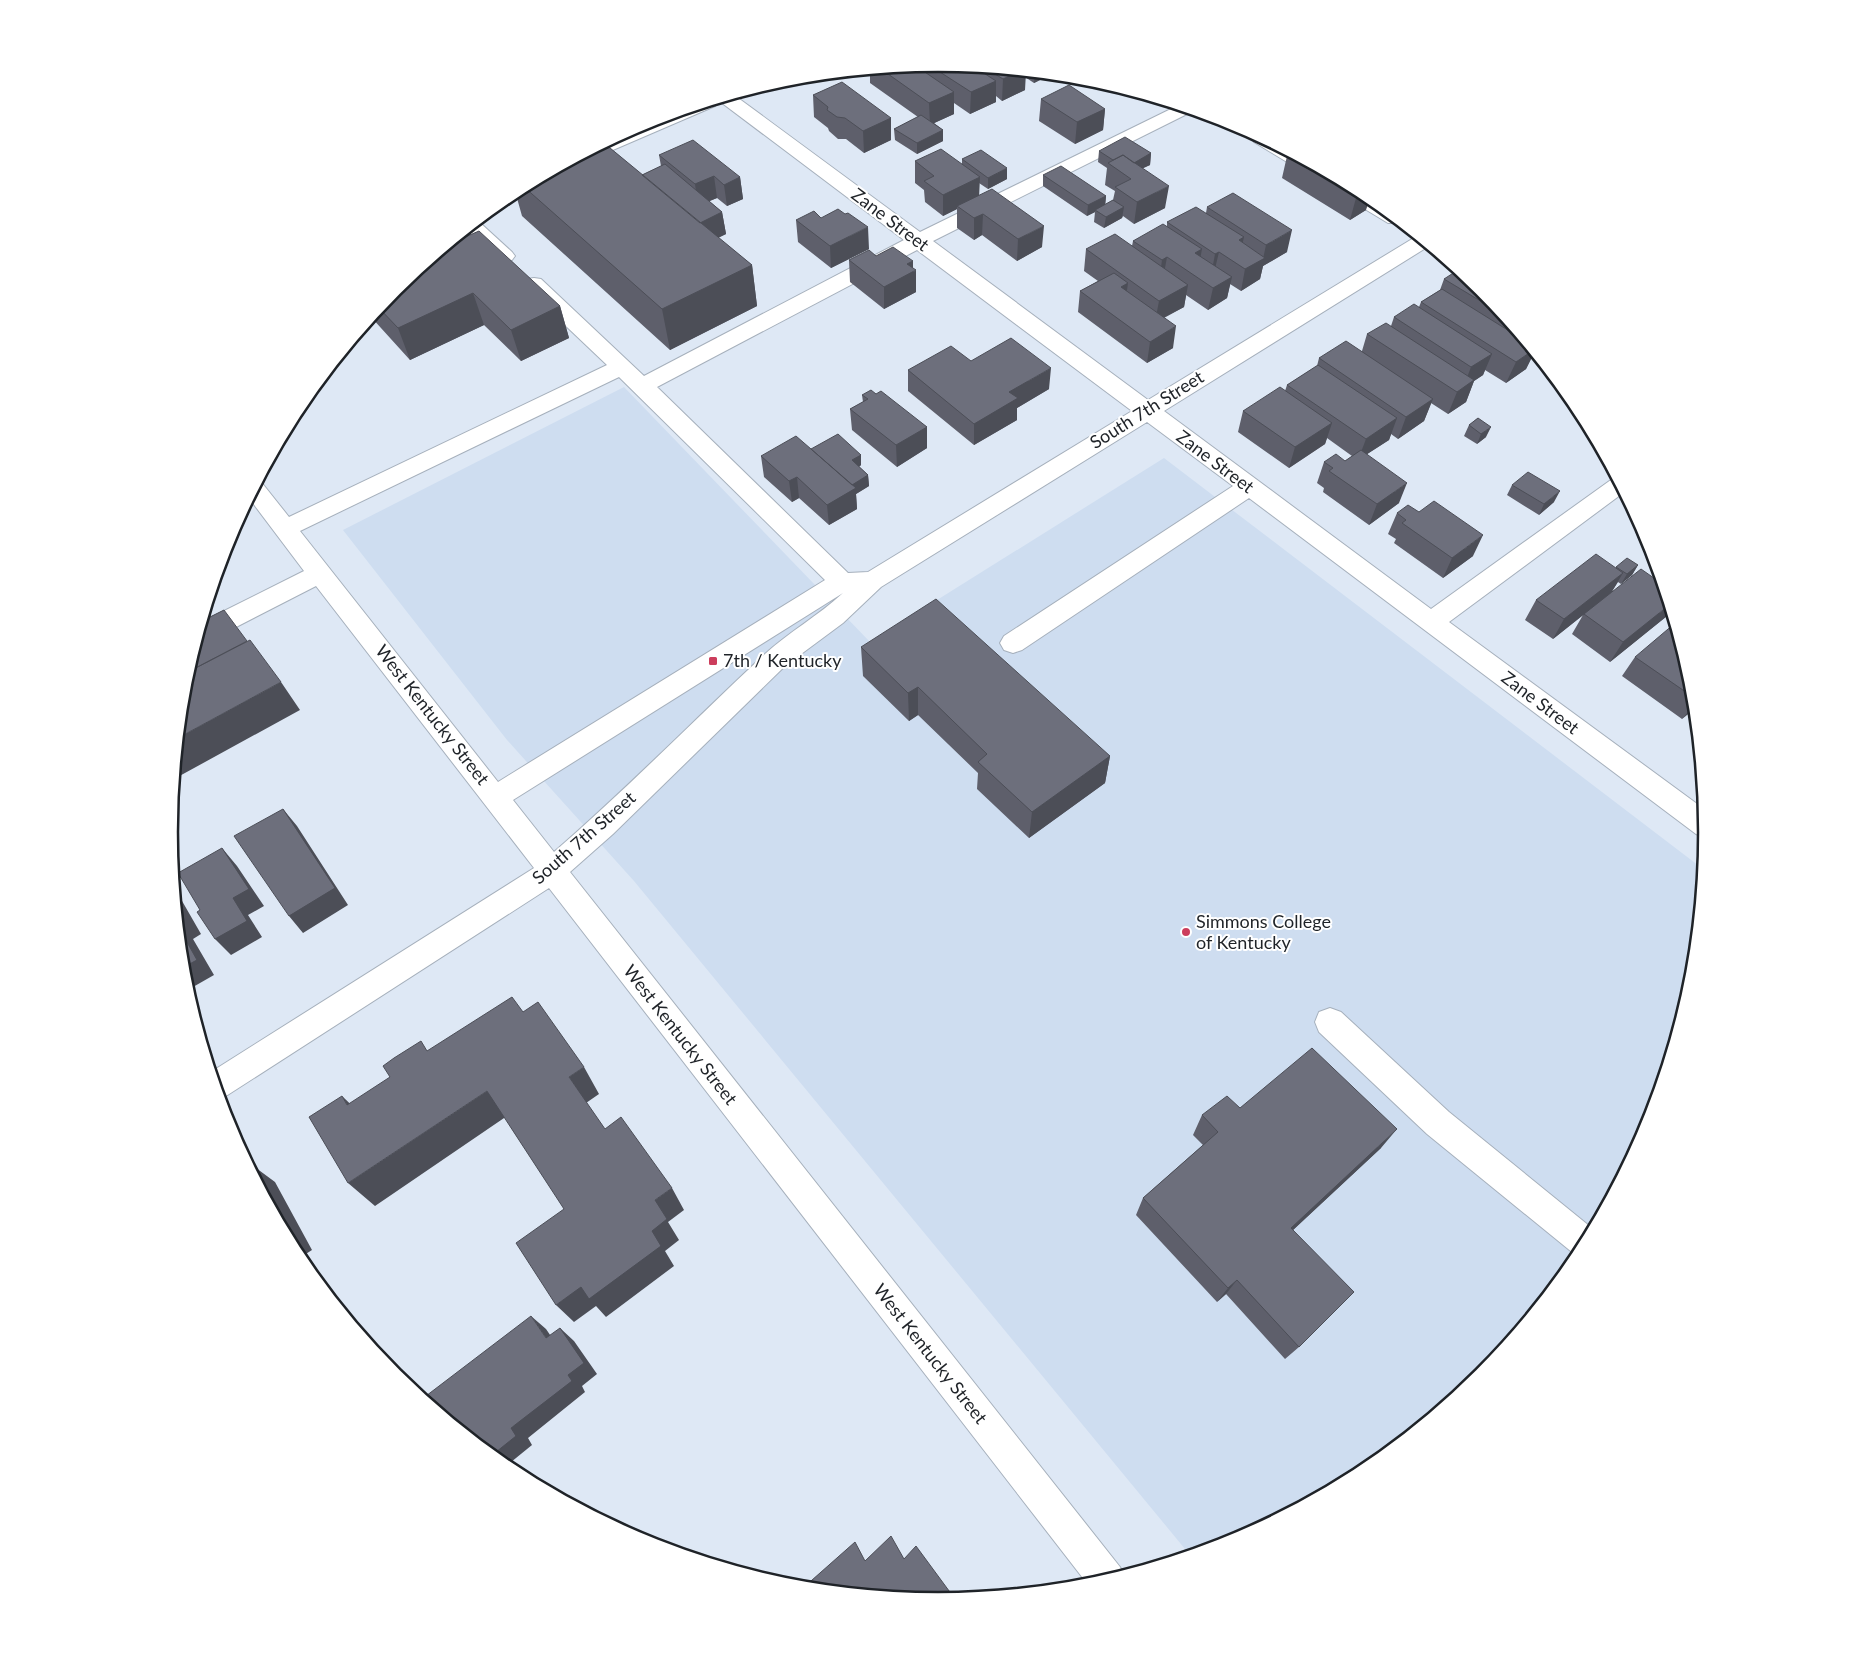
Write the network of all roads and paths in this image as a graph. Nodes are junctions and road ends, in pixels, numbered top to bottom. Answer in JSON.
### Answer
{"nodes":[{"id":1,"x":731,"y":101,"type":"edge"},
{"id":2,"x":1178,"y":112,"type":"edge"},
{"id":3,"x":476,"y":229,"type":"edge"},
{"id":4,"x":918,"y":241,"type":"junction"},
{"id":5,"x":1418,"y":244,"type":"edge"},
{"id":6,"x":622,"y":367,"type":"junction"},
{"id":7,"x":642,"y":386,"type":"junction"},
{"id":8,"x":1146,"y":410,"type":"junction"},
{"id":9,"x":1248,"y":487,"type":"junction"},
{"id":10,"x":1614,"y":487,"type":"edge"},
{"id":11,"x":257,"y":493,"type":"edge"},
{"id":12,"x":286,"y":528,"type":"junction"},
{"id":13,"x":321,"y":573,"type":"junction"},
{"id":14,"x":872,"y":581,"type":"junction"},
{"id":15,"x":842,"y":582,"type":"junction"},
{"id":16,"x":1431,"y":622,"type":"junction"},
{"id":17,"x":204,"y":632,"type":"edge"},
{"id":18,"x":1013,"y":643,"type":"dead end"},
{"id":19,"x":496,"y":797,"type":"junction"},
{"id":20,"x":1697,"y":820,"type":"edge"},
{"id":21,"x":552,"y":871,"type":"junction"},
{"id":22,"x":1330,"y":1022,"type":"dead end"},
{"id":23,"x":220,"y":1083,"type":"edge"},
{"id":24,"x":1579,"y":1239,"type":"edge"},
{"id":25,"x":1103,"y":1574,"type":"edge"}],
"edges":[{"from":1,"to":4,"type":"street","name":"Zane Street"},
{"from":2,"to":4,"type":"street"},
{"from":3,"to":6,"type":"street"},
{"from":4,"to":7,"type":"street"},
{"from":4,"to":8,"type":"street","name":"Zane Street"},
{"from":5,"to":8,"type":"street","name":"South 7th Street"},
{"from":6,"to":7,"type":"street"},
{"from":6,"to":12,"type":"street"},
{"from":7,"to":15,"type":"street"},
{"from":8,"to":9,"type":"street","name":"Zane Street"},
{"from":8,"to":14,"type":"street","name":"South 7th Street"},
{"from":9,"to":16,"type":"street","name":"Zane Street"},
{"from":9,"to":18,"type":"street"},
{"from":10,"to":16,"type":"street"},
{"from":11,"to":12,"type":"street","name":"West Kentucky Street"},
{"from":12,"to":13,"type":"street","name":"West Kentucky Street"},
{"from":13,"to":17,"type":"street"},
{"from":13,"to":19,"type":"street","name":"West Kentucky Street"},
{"from":14,"to":15,"type":"street"},
{"from":14,"to":21,"type":"street","name":"South 7th Street"},
{"from":15,"to":19,"type":"street"},
{"from":16,"to":20,"type":"street","name":"Zane Street"},
{"from":19,"to":21,"type":"street","name":"West Kentucky Street"},
{"from":21,"to":23,"type":"street","name":"South 7th Street"},
{"from":21,"to":25,"type":"street","name":"West Kentucky Street"},
{"from":22,"to":24,"type":"street"}]}
